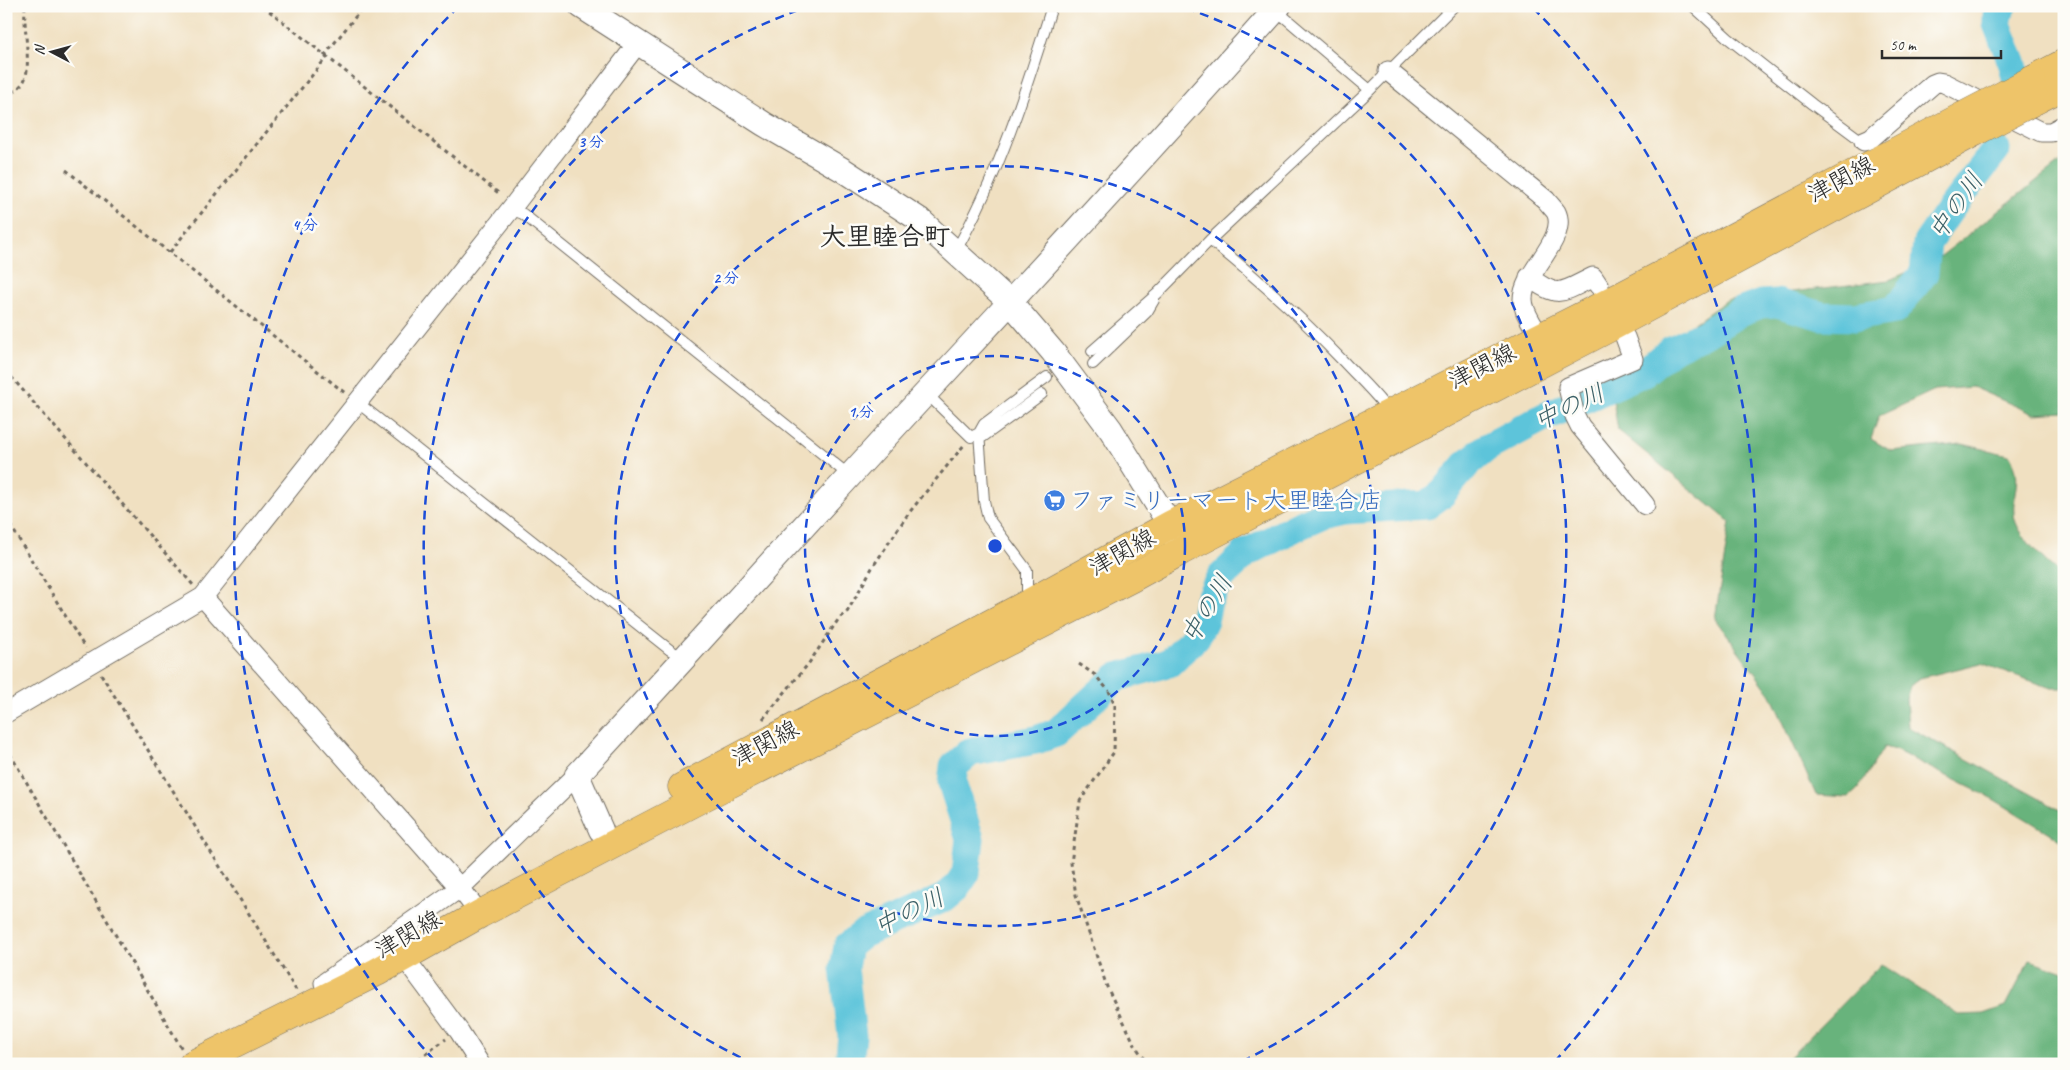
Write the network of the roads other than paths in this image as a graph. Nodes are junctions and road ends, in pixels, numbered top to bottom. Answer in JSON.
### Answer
{"nodes":[{"id":1,"x":581,"y":6,"type":"edge"},
{"id":2,"x":1454,"y":6,"type":"edge"},
{"id":3,"x":1692,"y":6,"type":"edge"},
{"id":4,"x":1048,"y":8,"type":"edge"},
{"id":5,"x":1278,"y":8,"type":"edge"},
{"id":6,"x":638,"y":43,"type":"junction"},
{"id":7,"x":2064,"y":63,"type":"edge"},
{"id":8,"x":1388,"y":71,"type":"junction"},
{"id":9,"x":2064,"y":86,"type":"edge"},
{"id":10,"x":1370,"y":90,"type":"junction"},
{"id":11,"x":2034,"y":90,"type":"junction"},
{"id":12,"x":1970,"y":123,"type":"junction"},
{"id":13,"x":2064,"y":125,"type":"edge"},
{"id":14,"x":1870,"y":151,"type":"junction"},
{"id":15,"x":512,"y":207,"type":"junction"},
{"id":16,"x":1210,"y":240,"type":"junction"},
{"id":17,"x":955,"y":252,"type":"junction"},
{"id":18,"x":1529,"y":277,"type":"junction"},
{"id":19,"x":1599,"y":286,"type":"dead end"},
{"id":20,"x":1158,"y":293,"type":"junction"},
{"id":21,"x":1011,"y":303,"type":"junction"},
{"id":22,"x":1534,"y":327,"type":"dead end"},
{"id":23,"x":1625,"y":337,"type":"dead end"},
{"id":24,"x":1092,"y":351,"type":"dead end"},
{"id":25,"x":1093,"y":364,"type":"dead end"},
{"id":26,"x":1047,"y":377,"type":"dead end"},
{"id":27,"x":926,"y":393,"type":"junction"},
{"id":28,"x":1042,"y":394,"type":"dead end"},
{"id":29,"x":357,"y":402,"type":"junction"},
{"id":30,"x":1383,"y":404,"type":"dead end"},
{"id":31,"x":977,"y":436,"type":"junction"},
{"id":32,"x":850,"y":476,"type":"junction"},
{"id":33,"x":1645,"y":505,"type":"dead end"},
{"id":34,"x":1170,"y":525,"type":"junction"},
{"id":35,"x":1181,"y":551,"type":"junction"},
{"id":36,"x":203,"y":597,"type":"junction"},
{"id":37,"x":1027,"y":604,"type":"junction"},
{"id":38,"x":685,"y":659,"type":"junction"},
{"id":39,"x":6,"y":713,"type":"edge"},
{"id":40,"x":577,"y":775,"type":"junction"},
{"id":41,"x":601,"y":830,"type":"junction"},
{"id":42,"x":469,"y":900,"type":"junction"},
{"id":43,"x":404,"y":957,"type":"junction"},
{"id":44,"x":195,"y":1061,"type":"edge"},
{"id":45,"x":480,"y":1064,"type":"edge"}],
"edges":[{"from":1,"to":6,"type":"street"},
{"from":2,"to":8,"type":"lane"},
{"from":3,"to":14,"type":"lane"},
{"from":4,"to":17,"type":"lane"},
{"from":5,"to":10,"type":"lane"},
{"from":5,"to":21,"type":"street"},
{"from":6,"to":15,"type":"street"},
{"from":6,"to":17,"type":"street"},
{"from":7,"to":11,"type":"main road","name":"津関線"},
{"from":8,"to":10,"type":"lane"},
{"from":8,"to":18,"type":"street"},
{"from":9,"to":11,"type":"main road","name":"津関線"},
{"from":10,"to":16,"type":"lane"},
{"from":11,"to":12,"type":"main road","name":"津関線","bridge":true},
{"from":12,"to":14,"type":"main road","name":"津関線"},
{"from":12,"to":35,"type":"main road","name":"津関線"},
{"from":13,"to":14,"type":"street"},
{"from":14,"to":34,"type":"main road","name":"津関線"},
{"from":15,"to":29,"type":"street"},
{"from":15,"to":32,"type":"lane"},
{"from":16,"to":20,"type":"lane"},
{"from":16,"to":30,"type":"lane"},
{"from":17,"to":21,"type":"street"},
{"from":18,"to":19,"type":"street"},
{"from":18,"to":22,"type":"street"},
{"from":20,"to":24,"type":"lane"},
{"from":20,"to":25,"type":"lane"},
{"from":21,"to":27,"type":"street"},
{"from":21,"to":34,"type":"street"},
{"from":23,"to":33,"type":"street"},
{"from":26,"to":31,"type":"lane"},
{"from":27,"to":31,"type":"lane"},
{"from":27,"to":32,"type":"street"},
{"from":28,"to":31,"type":"lane"},
{"from":29,"to":36,"type":"street"},
{"from":29,"to":38,"type":"lane"},
{"from":31,"to":37,"type":"lane"},
{"from":32,"to":38,"type":"street"},
{"from":34,"to":35,"type":"street"},
{"from":34,"to":37,"type":"main road","name":"津関線"},
{"from":35,"to":42,"type":"main road","name":"津関線"},
{"from":36,"to":39,"type":"street"},
{"from":36,"to":42,"type":"street"},
{"from":37,"to":41,"type":"main road","name":"津関線"},
{"from":38,"to":40,"type":"street"},
{"from":40,"to":41,"type":"street"},
{"from":40,"to":42,"type":"street"},
{"from":41,"to":42,"type":"main road","name":"津関線"},
{"from":42,"to":43,"type":"main road","name":"津関線"},
{"from":42,"to":44,"type":"main road","name":"津関線"},
{"from":43,"to":44,"type":"main road","name":"津関線"},
{"from":43,"to":45,"type":"street"}]}
